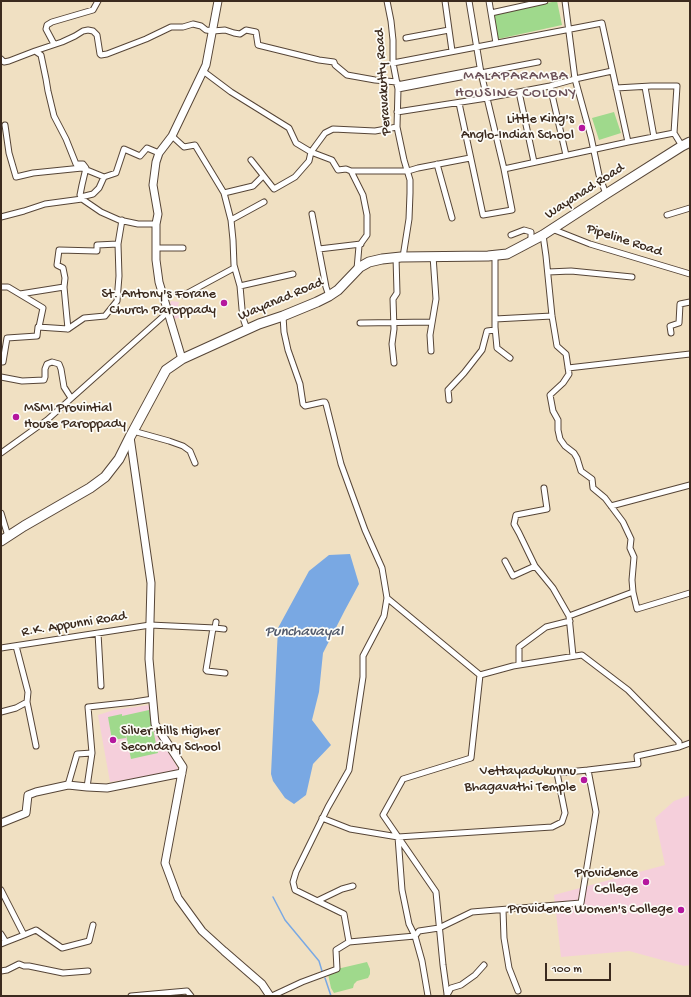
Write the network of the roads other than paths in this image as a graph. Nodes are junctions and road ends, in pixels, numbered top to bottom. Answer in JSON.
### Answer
{"nodes":[{"id":1,"x":98,"y":1,"type":"edge"},
{"id":2,"x":218,"y":1,"type":"edge"},
{"id":3,"x":387,"y":1,"type":"edge"},
{"id":4,"x":445,"y":1,"type":"edge"},
{"id":5,"x":469,"y":1,"type":"edge"},
{"id":6,"x":489,"y":1,"type":"edge"},
{"id":7,"x":546,"y":1,"type":"edge"},
{"id":8,"x":565,"y":1,"type":"edge"},
{"id":9,"x":491,"y":13,"type":"junction"},
{"id":10,"x":570,"y":29,"type":"junction"},
{"id":11,"x":449,"y":30,"type":"junction"},
{"id":12,"x":213,"y":31,"type":"junction"},
{"id":13,"x":406,"y":38,"type":"dead end"},
{"id":14,"x":496,"y":43,"type":"junction"},
{"id":15,"x":54,"y":44,"type":"junction"},
{"id":16,"x":476,"y":47,"type":"junction"},
{"id":17,"x":35,"y":51,"type":"junction"},
{"id":18,"x":452,"y":51,"type":"junction"},
{"id":19,"x":1,"y":59,"type":"edge"},
{"id":20,"x":538,"y":62,"type":"dead end"},
{"id":21,"x":393,"y":63,"type":"junction"},
{"id":22,"x":203,"y":71,"type":"junction"},
{"id":23,"x":480,"y":71,"type":"junction"},
{"id":24,"x":612,"y":71,"type":"junction"},
{"id":25,"x":576,"y":79,"type":"junction"},
{"id":26,"x":397,"y":85,"type":"junction"},
{"id":27,"x":550,"y":86,"type":"junction"},
{"id":28,"x":644,"y":86,"type":"junction"},
{"id":29,"x":616,"y":88,"type":"junction"},
{"id":30,"x":519,"y":92,"type":"junction"},
{"id":31,"x":487,"y":98,"type":"junction"},
{"id":32,"x":459,"y":103,"type":"junction"},
{"id":33,"x":397,"y":112,"type":"junction"},
{"id":34,"x":6,"y":125,"type":"dead end"},
{"id":35,"x":397,"y":127,"type":"junction"},
{"id":36,"x":674,"y":133,"type":"junction"},
{"id":37,"x":172,"y":136,"type":"junction"},
{"id":38,"x":654,"y":137,"type":"junction"},
{"id":39,"x":628,"y":142,"type":"junction"},
{"id":40,"x":686,"y":144,"type":"edge"},
{"id":41,"x":594,"y":150,"type":"junction"},
{"id":42,"x":311,"y":152,"type":"junction"},
{"id":43,"x":159,"y":153,"type":"junction"},
{"id":44,"x":566,"y":155,"type":"junction"},
{"id":45,"x":470,"y":158,"type":"junction"},
{"id":46,"x":251,"y":160,"type":"dead end"},
{"id":47,"x":534,"y":162,"type":"junction"},
{"id":48,"x":437,"y":164,"type":"junction"},
{"id":49,"x":504,"y":169,"type":"junction"},
{"id":50,"x":86,"y":170,"type":"junction"},
{"id":51,"x":351,"y":171,"type":"junction"},
{"id":52,"x":408,"y":171,"type":"junction"},
{"id":53,"x":263,"y":176,"type":"junction"},
{"id":54,"x":104,"y":178,"type":"junction"},
{"id":55,"x":224,"y":193,"type":"junction"},
{"id":56,"x":606,"y":194,"type":"junction"},
{"id":57,"x":81,"y":198,"type":"junction"},
{"id":58,"x":264,"y":202,"type":"dead end"},
{"id":59,"x":690,"y":208,"type":"edge"},
{"id":60,"x":312,"y":214,"type":"dead end"},
{"id":61,"x":667,"y":214,"type":"dead end"},
{"id":62,"x":1,"y":217,"type":"edge"},
{"id":63,"x":452,"y":218,"type":"dead end"},
{"id":64,"x":122,"y":220,"type":"junction"},
{"id":65,"x":231,"y":220,"type":"junction"},
{"id":66,"x":156,"y":224,"type":"junction"},
{"id":67,"x":552,"y":229,"type":"junction"},
{"id":68,"x":511,"y":235,"type":"dead end"},
{"id":69,"x":543,"y":235,"type":"junction"},
{"id":70,"x":531,"y":242,"type":"junction"},
{"id":71,"x":118,"y":244,"type":"junction"},
{"id":72,"x":361,"y":244,"type":"junction"},
{"id":73,"x":156,"y":248,"type":"junction"},
{"id":74,"x":183,"y":248,"type":"dead end"},
{"id":75,"x":319,"y":249,"type":"junction"},
{"id":76,"x":495,"y":255,"type":"junction"},
{"id":77,"x":433,"y":256,"type":"junction"},
{"id":78,"x":400,"y":257,"type":"junction"},
{"id":79,"x":234,"y":268,"type":"junction"},
{"id":80,"x":357,"y":270,"type":"junction"},
{"id":81,"x":548,"y":272,"type":"junction"},
{"id":82,"x":293,"y":274,"type":"dead end"},
{"id":83,"x":690,"y":274,"type":"edge"},
{"id":84,"x":632,"y":277,"type":"dead end"},
{"id":85,"x":240,"y":286,"type":"junction"},
{"id":86,"x":1,"y":287,"type":"edge"},
{"id":87,"x":64,"y":287,"type":"junction"},
{"id":88,"x":20,"y":294,"type":"junction"},
{"id":89,"x":184,"y":296,"type":"dead end"},
{"id":90,"x":329,"y":296,"type":"junction"},
{"id":91,"x":690,"y":302,"type":"edge"},
{"id":92,"x":168,"y":312,"type":"junction"},
{"id":93,"x":283,"y":316,"type":"junction"},
{"id":94,"x":552,"y":316,"type":"junction"},
{"id":95,"x":495,"y":319,"type":"junction"},
{"id":96,"x":394,"y":322,"type":"junction"},
{"id":97,"x":432,"y":322,"type":"junction"},
{"id":98,"x":360,"y":323,"type":"dead end"},
{"id":99,"x":39,"y":327,"type":"junction"},
{"id":100,"x":68,"y":329,"type":"junction"},
{"id":101,"x":248,"y":329,"type":"junction"},
{"id":102,"x":495,"y":330,"type":"junction"},
{"id":103,"x":671,"y":333,"type":"dead end"},
{"id":104,"x":431,"y":351,"type":"dead end"},
{"id":105,"x":690,"y":354,"type":"edge"},
{"id":106,"x":510,"y":358,"type":"dead end"},
{"id":107,"x":182,"y":359,"type":"junction"},
{"id":108,"x":1,"y":362,"type":"edge"},
{"id":109,"x":394,"y":363,"type":"dead end"},
{"id":110,"x":568,"y":368,"type":"junction"},
{"id":111,"x":1,"y":377,"type":"edge"},
{"id":112,"x":71,"y":398,"type":"junction"},
{"id":113,"x":449,"y":400,"type":"dead end"},
{"id":114,"x":131,"y":434,"type":"junction"},
{"id":115,"x":1,"y":453,"type":"edge"},
{"id":116,"x":195,"y":463,"type":"dead end"},
{"id":117,"x":690,"y":485,"type":"edge"},
{"id":118,"x":544,"y":488,"type":"dead end"},
{"id":119,"x":611,"y":506,"type":"junction"},
{"id":120,"x":1,"y":513,"type":"edge"},
{"id":121,"x":5,"y":539,"type":"edge"},
{"id":122,"x":505,"y":561,"type":"dead end"},
{"id":123,"x":535,"y":566,"type":"junction"},
{"id":124,"x":633,"y":592,"type":"junction"},
{"id":125,"x":690,"y":593,"type":"edge"},
{"id":126,"x":387,"y":598,"type":"junction"},
{"id":127,"x":569,"y":619,"type":"junction"},
{"id":128,"x":216,"y":622,"type":"dead end"},
{"id":129,"x":150,"y":625,"type":"junction"},
{"id":130,"x":214,"y":628,"type":"junction"},
{"id":131,"x":224,"y":629,"type":"dead end"},
{"id":132,"x":98,"y":633,"type":"junction"},
{"id":133,"x":16,"y":646,"type":"junction"},
{"id":134,"x":1,"y":648,"type":"edge"},
{"id":135,"x":573,"y":656,"type":"junction"},
{"id":136,"x":519,"y":665,"type":"junction"},
{"id":137,"x":225,"y":673,"type":"dead end"},
{"id":138,"x":480,"y":675,"type":"junction"},
{"id":139,"x":101,"y":686,"type":"dead end"},
{"id":140,"x":153,"y":699,"type":"junction"},
{"id":141,"x":27,"y":702,"type":"junction"},
{"id":142,"x":1,"y":712,"type":"edge"},
{"id":143,"x":690,"y":743,"type":"edge"},
{"id":144,"x":36,"y":746,"type":"dead end"},
{"id":145,"x":679,"y":747,"type":"junction"},
{"id":146,"x":92,"y":753,"type":"junction"},
{"id":147,"x":588,"y":770,"type":"junction"},
{"id":148,"x":182,"y":773,"type":"junction"},
{"id":149,"x":68,"y":785,"type":"junction"},
{"id":150,"x":87,"y":788,"type":"junction"},
{"id":151,"x":322,"y":818,"type":"junction"},
{"id":152,"x":1,"y":823,"type":"edge"},
{"id":153,"x":398,"y":837,"type":"junction"},
{"id":154,"x":353,"y":886,"type":"dead end"},
{"id":155,"x":1,"y":890,"type":"edge"},
{"id":156,"x":317,"y":901,"type":"junction"},
{"id":157,"x":503,"y":910,"type":"junction"},
{"id":158,"x":93,"y":925,"type":"dead end"},
{"id":159,"x":439,"y":928,"type":"junction"},
{"id":160,"x":1,"y":934,"type":"edge"},
{"id":161,"x":24,"y":935,"type":"junction"},
{"id":162,"x":415,"y":936,"type":"junction"},
{"id":163,"x":349,"y":942,"type":"junction"},
{"id":164,"x":3,"y":943,"type":"edge"},
{"id":165,"x":484,"y":965,"type":"dead end"},
{"id":166,"x":1,"y":971,"type":"edge"},
{"id":167,"x":88,"y":971,"type":"dead end"},
{"id":168,"x":518,"y":991,"type":"dead end"},
{"id":169,"x":447,"y":995,"type":"edge"},
{"id":170,"x":131,"y":996,"type":"edge"},
{"id":171,"x":191,"y":996,"type":"edge"},
{"id":172,"x":271,"y":996,"type":"edge"},
{"id":173,"x":428,"y":996,"type":"edge"}],
"edges":[{"from":1,"to":15,"type":"street"},
{"from":2,"to":12,"type":"main road"},
{"from":3,"to":21,"type":"street","name":"Peravakutty Road"},
{"from":4,"to":11,"type":"street"},
{"from":5,"to":16,"type":"street"},
{"from":6,"to":9,"type":"street"},
{"from":7,"to":9,"type":"street"},
{"from":8,"to":10,"type":"street"},
{"from":9,"to":14,"type":"street"},
{"from":10,"to":14,"type":"street"},
{"from":10,"to":24,"type":"street"},
{"from":10,"to":25,"type":"street"},
{"from":11,"to":13,"type":"street"},
{"from":11,"to":18,"type":"street"},
{"from":12,"to":15,"type":"street"},
{"from":12,"to":22,"type":"main road"},
{"from":12,"to":26,"type":"street"},
{"from":14,"to":16,"type":"street"},
{"from":15,"to":17,"type":"street"},
{"from":16,"to":18,"type":"street"},
{"from":16,"to":23,"type":"street"},
{"from":17,"to":19,"type":"street"},
{"from":17,"to":50,"type":"street"},
{"from":18,"to":21,"type":"street"},
{"from":20,"to":23,"type":"street"},
{"from":21,"to":26,"type":"street","name":"Peravakutty Road"},
{"from":22,"to":37,"type":"main road"},
{"from":22,"to":42,"type":"street"},
{"from":23,"to":26,"type":"street"},
{"from":23,"to":31,"type":"street"},
{"from":24,"to":25,"type":"street"},
{"from":24,"to":29,"type":"street"},
{"from":25,"to":27,"type":"street"},
{"from":25,"to":41,"type":"street"},
{"from":26,"to":33,"type":"street","name":"Peravakutty Road"},
{"from":27,"to":30,"type":"street"},
{"from":27,"to":44,"type":"street"},
{"from":28,"to":29,"type":"street"},
{"from":28,"to":36,"type":"street"},
{"from":28,"to":38,"type":"street"},
{"from":29,"to":39,"type":"street"},
{"from":30,"to":31,"type":"street"},
{"from":30,"to":47,"type":"street"},
{"from":31,"to":32,"type":"street"},
{"from":31,"to":49,"type":"street"},
{"from":32,"to":33,"type":"street"},
{"from":32,"to":45,"type":"street"},
{"from":33,"to":35,"type":"street","name":"Peravakutty Road"},
{"from":34,"to":50,"type":"street"},
{"from":35,"to":42,"type":"street"},
{"from":35,"to":52,"type":"street","name":"Peravakutty Road"},
{"from":36,"to":38,"type":"street"},
{"from":36,"to":40,"type":"street"},
{"from":37,"to":43,"type":"main road"},
{"from":37,"to":55,"type":"street"},
{"from":38,"to":39,"type":"street"},
{"from":39,"to":41,"type":"street"},
{"from":40,"to":56,"type":"highway","name":"Wayanad Road"},
{"from":41,"to":44,"type":"street"},
{"from":41,"to":56,"type":"street"},
{"from":42,"to":51,"type":"street"},
{"from":42,"to":53,"type":"street"},
{"from":43,"to":54,"type":"street"},
{"from":43,"to":66,"type":"main road"},
{"from":44,"to":47,"type":"street"},
{"from":45,"to":48,"type":"street"},
{"from":45,"to":49,"type":"street"},
{"from":46,"to":53,"type":"street"},
{"from":47,"to":49,"type":"street"},
{"from":48,"to":52,"type":"street"},
{"from":48,"to":63,"type":"street"},
{"from":50,"to":54,"type":"street"},
{"from":50,"to":57,"type":"street"},
{"from":51,"to":52,"type":"street"},
{"from":51,"to":72,"type":"street"},
{"from":52,"to":78,"type":"street","name":"Peravakutty Road"},
{"from":53,"to":55,"type":"street"},
{"from":54,"to":57,"type":"street"},
{"from":55,"to":65,"type":"street"},
{"from":56,"to":67,"type":"highway","name":"Wayanad Road"},
{"from":57,"to":62,"type":"street"},
{"from":57,"to":64,"type":"street"},
{"from":58,"to":65,"type":"street"},
{"from":59,"to":61,"type":"street"},
{"from":60,"to":75,"type":"street"},
{"from":64,"to":66,"type":"street"},
{"from":64,"to":71,"type":"street"},
{"from":65,"to":79,"type":"street"},
{"from":66,"to":73,"type":"main road"},
{"from":67,"to":69,"type":"highway","name":"Wayanad Road"},
{"from":67,"to":83,"type":"street","name":"Pipeline Road"},
{"from":68,"to":70,"type":"street"},
{"from":69,"to":70,"type":"highway","name":"Wayanad Road"},
{"from":69,"to":81,"type":"street"},
{"from":70,"to":76,"type":"highway","name":"Wayanad Road"},
{"from":71,"to":87,"type":"street"},
{"from":71,"to":100,"type":"street"},
{"from":72,"to":75,"type":"street"},
{"from":72,"to":80,"type":"street"},
{"from":73,"to":74,"type":"street"},
{"from":73,"to":92,"type":"main road"},
{"from":75,"to":90,"type":"street"},
{"from":76,"to":77,"type":"highway","name":"Wayanad Road"},
{"from":76,"to":95,"type":"street"},
{"from":77,"to":78,"type":"highway","name":"Wayanad Road"},
{"from":77,"to":97,"type":"street"},
{"from":78,"to":80,"type":"highway","name":"Wayanad Road"},
{"from":78,"to":96,"type":"street","name":"Peravakutty Road"},
{"from":79,"to":85,"type":"street"},
{"from":79,"to":89,"type":"street"},
{"from":80,"to":90,"type":"highway","name":"Wayanad Road"},
{"from":81,"to":84,"type":"street"},
{"from":81,"to":94,"type":"street"},
{"from":82,"to":85,"type":"street"},
{"from":85,"to":101,"type":"street"},
{"from":86,"to":88,"type":"street"},
{"from":87,"to":88,"type":"street"},
{"from":87,"to":100,"type":"street"},
{"from":88,"to":99,"type":"street"},
{"from":90,"to":93,"type":"highway","name":"Wayanad Road"},
{"from":91,"to":103,"type":"street"},
{"from":92,"to":107,"type":"main road"},
{"from":92,"to":112,"type":"street"},
{"from":93,"to":101,"type":"highway","name":"Wayanad Road"},
{"from":93,"to":126,"type":"street"},
{"from":94,"to":95,"type":"street"},
{"from":94,"to":110,"type":"street"},
{"from":95,"to":102,"type":"street"},
{"from":96,"to":97,"type":"street"},
{"from":96,"to":98,"type":"street"},
{"from":96,"to":109,"type":"street","name":"Peravakutty Road"},
{"from":97,"to":104,"type":"street"},
{"from":99,"to":100,"type":"street"},
{"from":99,"to":108,"type":"street"},
{"from":101,"to":107,"type":"highway","name":"Wayanad Road"},
{"from":102,"to":106,"type":"street"},
{"from":102,"to":113,"type":"street"},
{"from":105,"to":110,"type":"street"},
{"from":107,"to":114,"type":"highway","name":"Wayanad Road"},
{"from":110,"to":119,"type":"street"},
{"from":111,"to":112,"type":"street"},
{"from":112,"to":115,"type":"street"},
{"from":114,"to":116,"type":"street"},
{"from":114,"to":121,"type":"highway","name":"Wayanad Road"},
{"from":114,"to":129,"type":"main road"},
{"from":117,"to":119,"type":"street"},
{"from":118,"to":123,"type":"street"},
{"from":119,"to":124,"type":"street"},
{"from":120,"to":121,"type":"street"},
{"from":122,"to":123,"type":"street"},
{"from":123,"to":127,"type":"street"},
{"from":124,"to":125,"type":"street"},
{"from":124,"to":127,"type":"street"},
{"from":126,"to":138,"type":"street"},
{"from":126,"to":151,"type":"street"},
{"from":127,"to":135,"type":"street"},
{"from":127,"to":136,"type":"street"},
{"from":128,"to":130,"type":"street"},
{"from":129,"to":130,"type":"street","name":"R.K. Appunni Road"},
{"from":129,"to":132,"type":"street","name":"R.K. Appunni Road"},
{"from":129,"to":140,"type":"main road"},
{"from":130,"to":131,"type":"street","name":"R.K. Appunni Road"},
{"from":130,"to":137,"type":"street"},
{"from":132,"to":133,"type":"street","name":"R.K. Appunni Road"},
{"from":132,"to":139,"type":"street"},
{"from":133,"to":134,"type":"street","name":"R.K. Appunni Road"},
{"from":133,"to":141,"type":"street"},
{"from":135,"to":136,"type":"street"},
{"from":135,"to":145,"type":"street"},
{"from":136,"to":138,"type":"street"},
{"from":138,"to":153,"type":"street"},
{"from":140,"to":146,"type":"street"},
{"from":140,"to":148,"type":"main road"},
{"from":141,"to":142,"type":"street"},
{"from":141,"to":144,"type":"street"},
{"from":143,"to":145,"type":"street"},
{"from":145,"to":147,"type":"street"},
{"from":146,"to":149,"type":"street"},
{"from":146,"to":150,"type":"street"},
{"from":147,"to":153,"type":"street"},
{"from":147,"to":157,"type":"street"},
{"from":148,"to":150,"type":"main road"},
{"from":148,"to":172,"type":"main road"},
{"from":149,"to":150,"type":"main road"},
{"from":149,"to":152,"type":"main road"},
{"from":151,"to":153,"type":"street"},
{"from":151,"to":156,"type":"street"},
{"from":153,"to":159,"type":"street"},
{"from":153,"to":162,"type":"street"},
{"from":154,"to":156,"type":"street"},
{"from":155,"to":161,"type":"street"},
{"from":156,"to":163,"type":"street"},
{"from":157,"to":159,"type":"street"},
{"from":157,"to":168,"type":"street"},
{"from":158,"to":161,"type":"street"},
{"from":159,"to":162,"type":"street"},
{"from":159,"to":169,"type":"street"},
{"from":160,"to":164,"type":"street"},
{"from":161,"to":164,"type":"street"},
{"from":162,"to":163,"type":"street"},
{"from":162,"to":173,"type":"street"},
{"from":163,"to":172,"type":"street"},
{"from":165,"to":169,"type":"street"},
{"from":166,"to":167,"type":"street"},
{"from":170,"to":171,"type":"street"}]}
